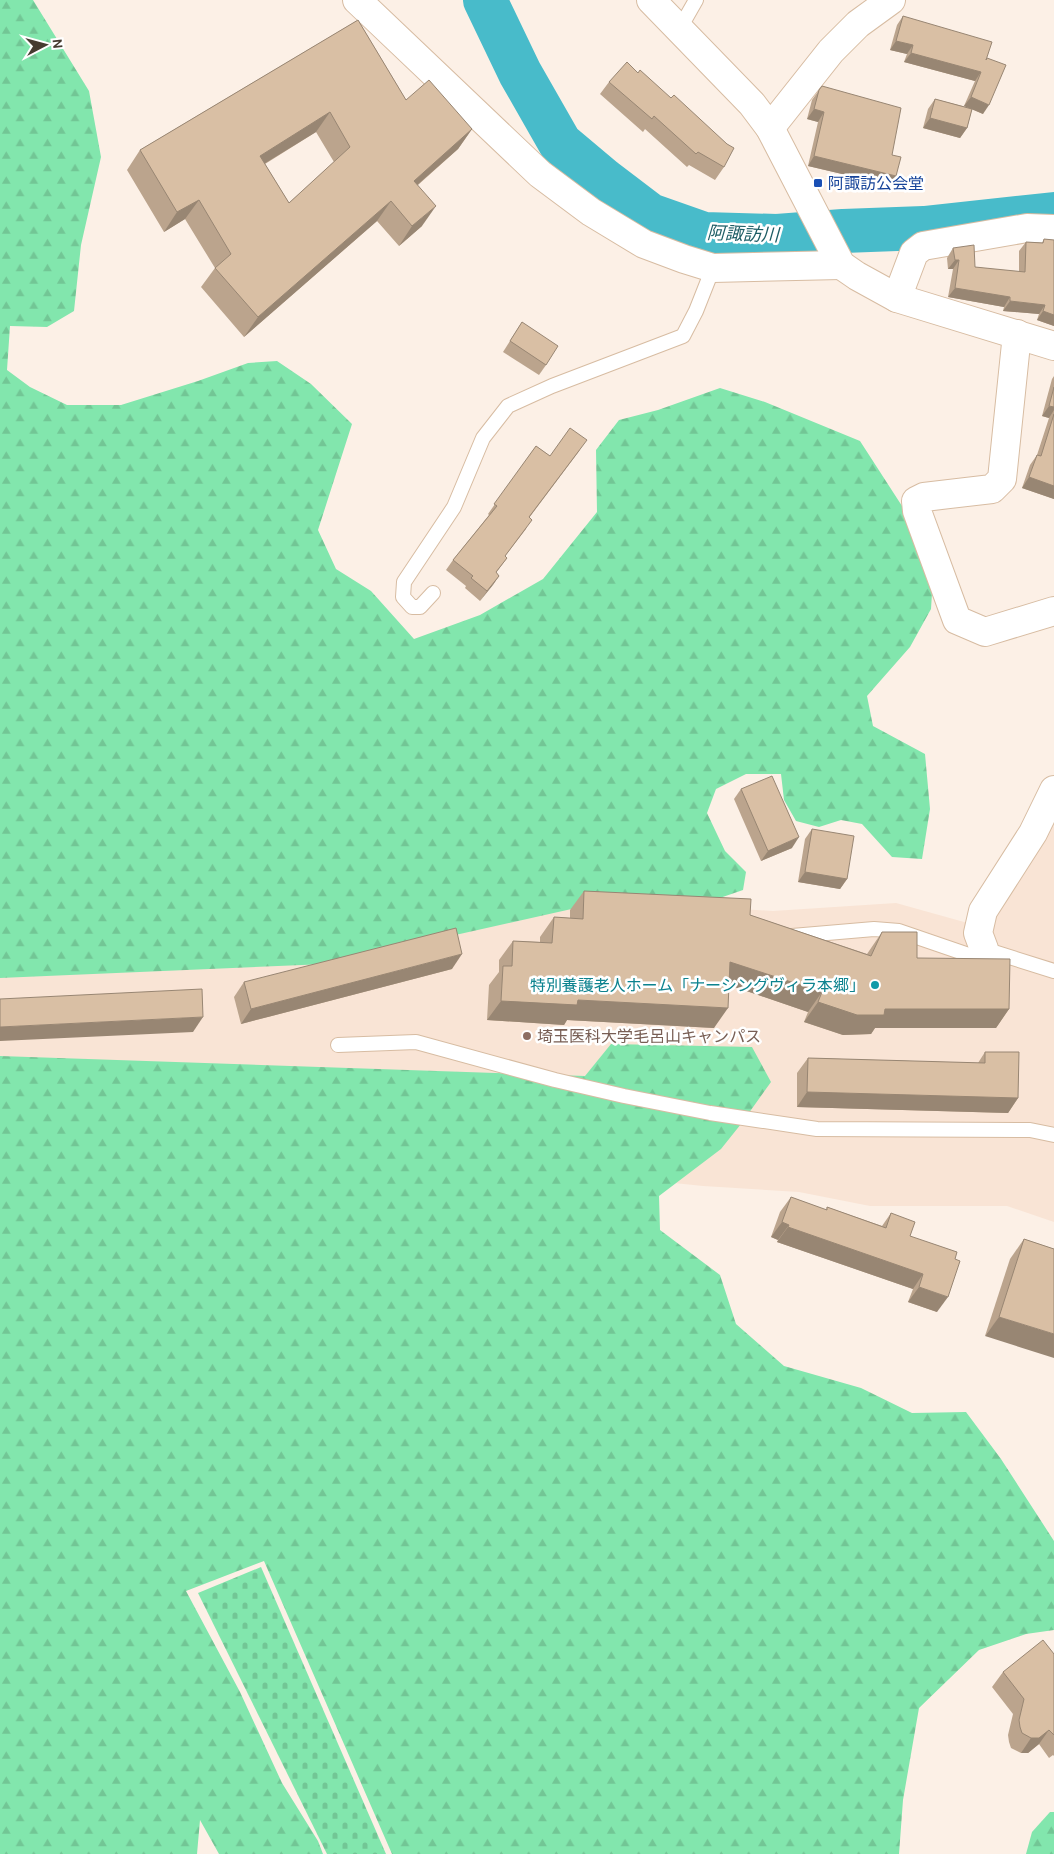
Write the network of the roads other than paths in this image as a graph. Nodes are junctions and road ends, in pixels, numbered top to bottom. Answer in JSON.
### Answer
{"nodes":[{"id":1,"x":356,"y":0,"type":"edge"},
{"id":2,"x":652,"y":0,"type":"edge"},
{"id":3,"x":696,"y":0,"type":"edge"},
{"id":4,"x":891,"y":0,"type":"edge"},
{"id":5,"x":680,"y":28,"type":"junction"},
{"id":6,"x":770,"y":128,"type":"junction"},
{"id":7,"x":1054,"y":229,"type":"edge"},
{"id":8,"x":835,"y":255,"type":"junction"},
{"id":9,"x":713,"y":268,"type":"junction"},
{"id":10,"x":897,"y":298,"type":"junction"},
{"id":11,"x":1017,"y":334,"type":"junction"},
{"id":12,"x":1054,"y":346,"type":"edge"},
{"id":13,"x":433,"y":593,"type":"dead end"},
{"id":14,"x":1054,"y":611,"type":"edge"},
{"id":15,"x":1054,"y":790,"type":"edge"},
{"id":16,"x":782,"y":937,"type":"edge"},
{"id":17,"x":984,"y":948,"type":"junction"},
{"id":18,"x":1054,"y":971,"type":"edge"},
{"id":19,"x":338,"y":1045,"type":"dead end"},
{"id":20,"x":1054,"y":1136,"type":"edge"}],
"edges":[{"from":1,"to":9,"type":"street"},
{"from":2,"to":5,"type":"street"},
{"from":3,"to":5,"type":"lane"},
{"from":4,"to":6,"type":"street"},
{"from":5,"to":6,"type":"street"},
{"from":6,"to":8,"type":"street"},
{"from":7,"to":10,"type":"street"},
{"from":8,"to":9,"type":"street"},
{"from":8,"to":10,"type":"street"},
{"from":9,"to":13,"type":"lane"},
{"from":10,"to":11,"type":"street"},
{"from":11,"to":12,"type":"street"},
{"from":11,"to":14,"type":"street"},
{"from":15,"to":17,"type":"street"},
{"from":16,"to":17,"type":"lane"},
{"from":17,"to":18,"type":"lane"},
{"from":19,"to":20,"type":"lane"}]}
